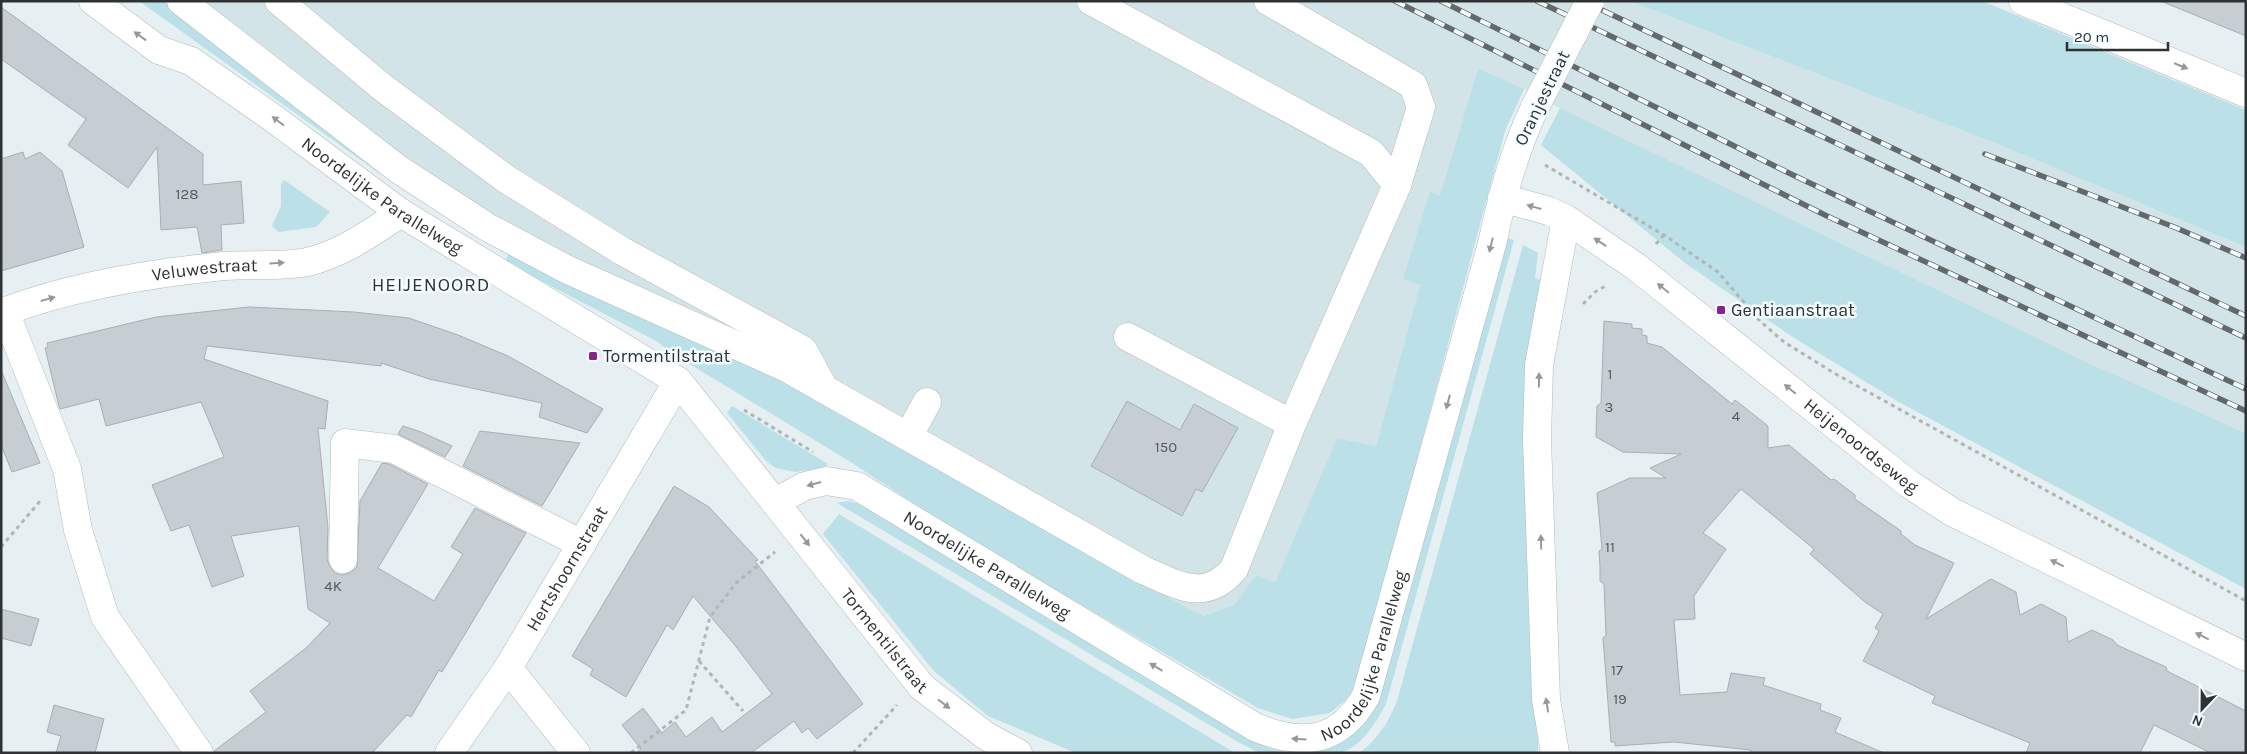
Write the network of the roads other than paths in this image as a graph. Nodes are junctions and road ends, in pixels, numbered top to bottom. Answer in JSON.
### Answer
{"nodes":[{"id":1,"x":93,"y":1,"type":"edge"},
{"id":2,"x":181,"y":1,"type":"edge"},
{"id":3,"x":279,"y":1,"type":"edge"},
{"id":4,"x":1091,"y":1,"type":"edge"},
{"id":5,"x":1268,"y":1,"type":"edge"},
{"id":6,"x":1590,"y":1,"type":"edge"},
{"id":7,"x":2023,"y":1,"type":"edge"},
{"id":8,"x":1304,"y":12,"type":"edge"},
{"id":9,"x":2246,"y":93,"type":"edge"},
{"id":10,"x":1397,"y":185,"type":"junction"},
{"id":11,"x":1502,"y":198,"type":"junction"},
{"id":12,"x":401,"y":213,"type":"junction"},
{"id":13,"x":1566,"y":219,"type":"junction"},
{"id":14,"x":487,"y":227,"type":"junction"},
{"id":15,"x":466,"y":255,"type":"junction"},
{"id":16,"x":3,"y":312,"type":"edge"},
{"id":17,"x":1128,"y":337,"type":"dead end"},
{"id":18,"x":678,"y":381,"type":"junction"},
{"id":19,"x":824,"y":390,"type":"junction"},
{"id":20,"x":927,"y":402,"type":"dead end"},
{"id":21,"x":1292,"y":424,"type":"junction"},
{"id":22,"x":908,"y":437,"type":"junction"},
{"id":23,"x":775,"y":502,"type":"junction"},
{"id":24,"x":582,"y":544,"type":"junction"},
{"id":25,"x":343,"y":559,"type":"dead end"},
{"id":26,"x":2246,"y":657,"type":"edge"},
{"id":27,"x":508,"y":668,"type":"junction"},
{"id":28,"x":199,"y":753,"type":"edge"},
{"id":29,"x":449,"y":753,"type":"edge"},
{"id":30,"x":576,"y":753,"type":"edge"},
{"id":31,"x":1018,"y":753,"type":"edge"},
{"id":32,"x":1555,"y":753,"type":"edge"}],
"edges":[{"from":12,"to":1,"type":"street","name":"Noordelijke Parallelweg","one_way":true},
{"from":2,"to":14,"type":"street"},
{"from":3,"to":19,"type":"street"},
{"from":4,"to":10,"type":"street"},
{"from":5,"to":8,"type":"street"},
{"from":6,"to":11,"type":"street","name":"Oranjestraat","bridge":true},
{"from":7,"to":9,"type":"street","one_way":true},
{"from":8,"to":10,"type":"street"},
{"from":10,"to":21,"type":"street"},
{"from":13,"to":11,"type":"street","name":"Heijenoordseweg","one_way":true},
{"from":11,"to":23,"type":"street","name":"Noordelijke Parallelweg","one_way":true},
{"from":12,"to":15,"type":"street","name":"Noordelijke Parallelweg"},
{"from":16,"to":12,"type":"street","name":"Veluwestraat","one_way":true},
{"from":26,"to":13,"type":"street","name":"Heijenoordseweg","one_way":true},
{"from":32,"to":13,"type":"street","one_way":true},
{"from":14,"to":15,"type":"street"},
{"from":14,"to":19,"type":"street"},
{"from":15,"to":18,"type":"street","name":"Noordelijke Parallelweg"},
{"from":16,"to":28,"type":"street"},
{"from":17,"to":21,"type":"street"},
{"from":18,"to":23,"type":"street","name":"Noordelijke Parallelweg"},
{"from":18,"to":24,"type":"street","name":"Hertshoornstraat"},
{"from":19,"to":22,"type":"street"},
{"from":20,"to":22,"type":"street"},
{"from":21,"to":22,"type":"street"},
{"from":23,"to":31,"type":"street","name":"Tormentilstraat","one_way":true},
{"from":24,"to":25,"type":"street"},
{"from":24,"to":27,"type":"street","name":"Hertshoornstraat"},
{"from":27,"to":29,"type":"street","name":"Hertshoornstraat"},
{"from":27,"to":30,"type":"street"}]}
